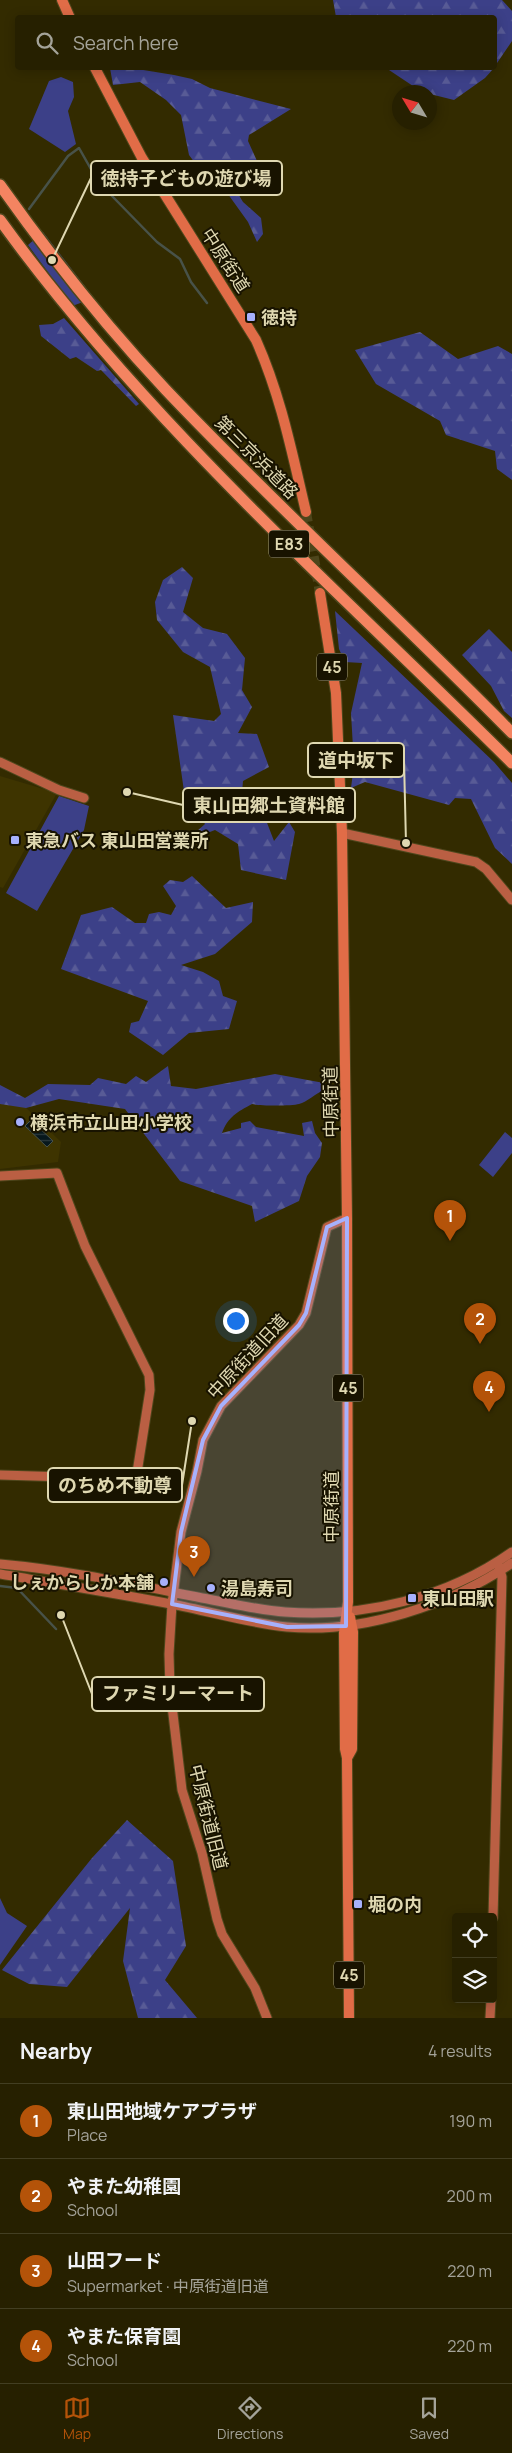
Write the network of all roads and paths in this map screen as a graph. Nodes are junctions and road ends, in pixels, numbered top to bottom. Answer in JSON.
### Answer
{"nodes":[{"id":1,"x":62,"y":0,"type":"edge"},
{"id":2,"x":69,"y":15,"type":"edge"},
{"id":3,"x":95,"y":70,"type":"edge"},
{"id":4,"x":0,"y":185,"type":"edge"},
{"id":5,"x":0,"y":220,"type":"edge"},
{"id":6,"x":306,"y":512,"type":"tunnel mouth"},
{"id":7,"x":320,"y":593,"type":"tunnel mouth"},
{"id":8,"x":512,"y":733,"type":"edge"},
{"id":9,"x":0,"y":762,"type":"edge"},
{"id":10,"x":512,"y":763,"type":"edge"},
{"id":11,"x":84,"y":798,"type":"dead end"},
{"id":12,"x":342,"y":832,"type":"junction"},
{"id":13,"x":512,"y":900,"type":"edge"},
{"id":14,"x":0,"y":1176,"type":"edge"},
{"id":15,"x":347,"y":1218,"type":"junction"},
{"id":16,"x":0,"y":1475,"type":"edge"},
{"id":17,"x":512,"y":1552,"type":"edge"},
{"id":18,"x":512,"y":1563,"type":"edge"},
{"id":19,"x":0,"y":1564,"type":"edge"},
{"id":20,"x":499,"y":1566,"type":"junction"},
{"id":21,"x":0,"y":1574,"type":"edge"},
{"id":22,"x":174,"y":1593,"type":"junction"},
{"id":23,"x":172,"y":1604,"type":"junction"},
{"id":24,"x":348,"y":1612,"type":"junction"},
{"id":25,"x":350,"y":1625,"type":"junction"},
{"id":26,"x":493,"y":1913,"type":"edge"},
{"id":27,"x":491,"y":2003,"type":"edge"},
{"id":28,"x":268,"y":2018,"type":"edge"},
{"id":29,"x":350,"y":2018,"type":"edge"},
{"id":30,"x":490,"y":2018,"type":"edge"}],
"edges":[{"from":1,"to":2,"type":"main road"},
{"from":3,"to":6,"type":"main road","name":"中原街道"},
{"from":4,"to":8,"type":"highway","name":"第三京浜道路","number":"E83"},
{"from":5,"to":10,"type":"highway","number":"E83"},
{"from":7,"to":12,"type":"main road","name":"中原街道","number":"45"},
{"from":9,"to":11,"type":"street"},
{"from":12,"to":13,"type":"street"},
{"from":12,"to":15,"type":"main road","name":"中原街道","number":"45"},
{"from":14,"to":16,"type":"street"},
{"from":15,"to":22,"type":"street","name":"中原街道旧道"},
{"from":15,"to":24,"type":"main road","name":"中原街道","number":"45"},
{"from":17,"to":20,"type":"street"},
{"from":18,"to":20,"type":"street"},
{"from":19,"to":22,"type":"street"},
{"from":20,"to":24,"type":"street"},
{"from":20,"to":25,"type":"street"},
{"from":20,"to":26,"type":"street"},
{"from":21,"to":23,"type":"street"},
{"from":22,"to":23,"type":"street","name":"中原街道旧道"},
{"from":22,"to":24,"type":"street"},
{"from":23,"to":25,"type":"street"},
{"from":23,"to":28,"type":"street","name":"中原街道旧道"},
{"from":24,"to":25,"type":"main road","name":"中原街道","number":"45"},
{"from":25,"to":29,"type":"main road","name":"中原街道","number":"45"},
{"from":27,"to":30,"type":"street"}]}
